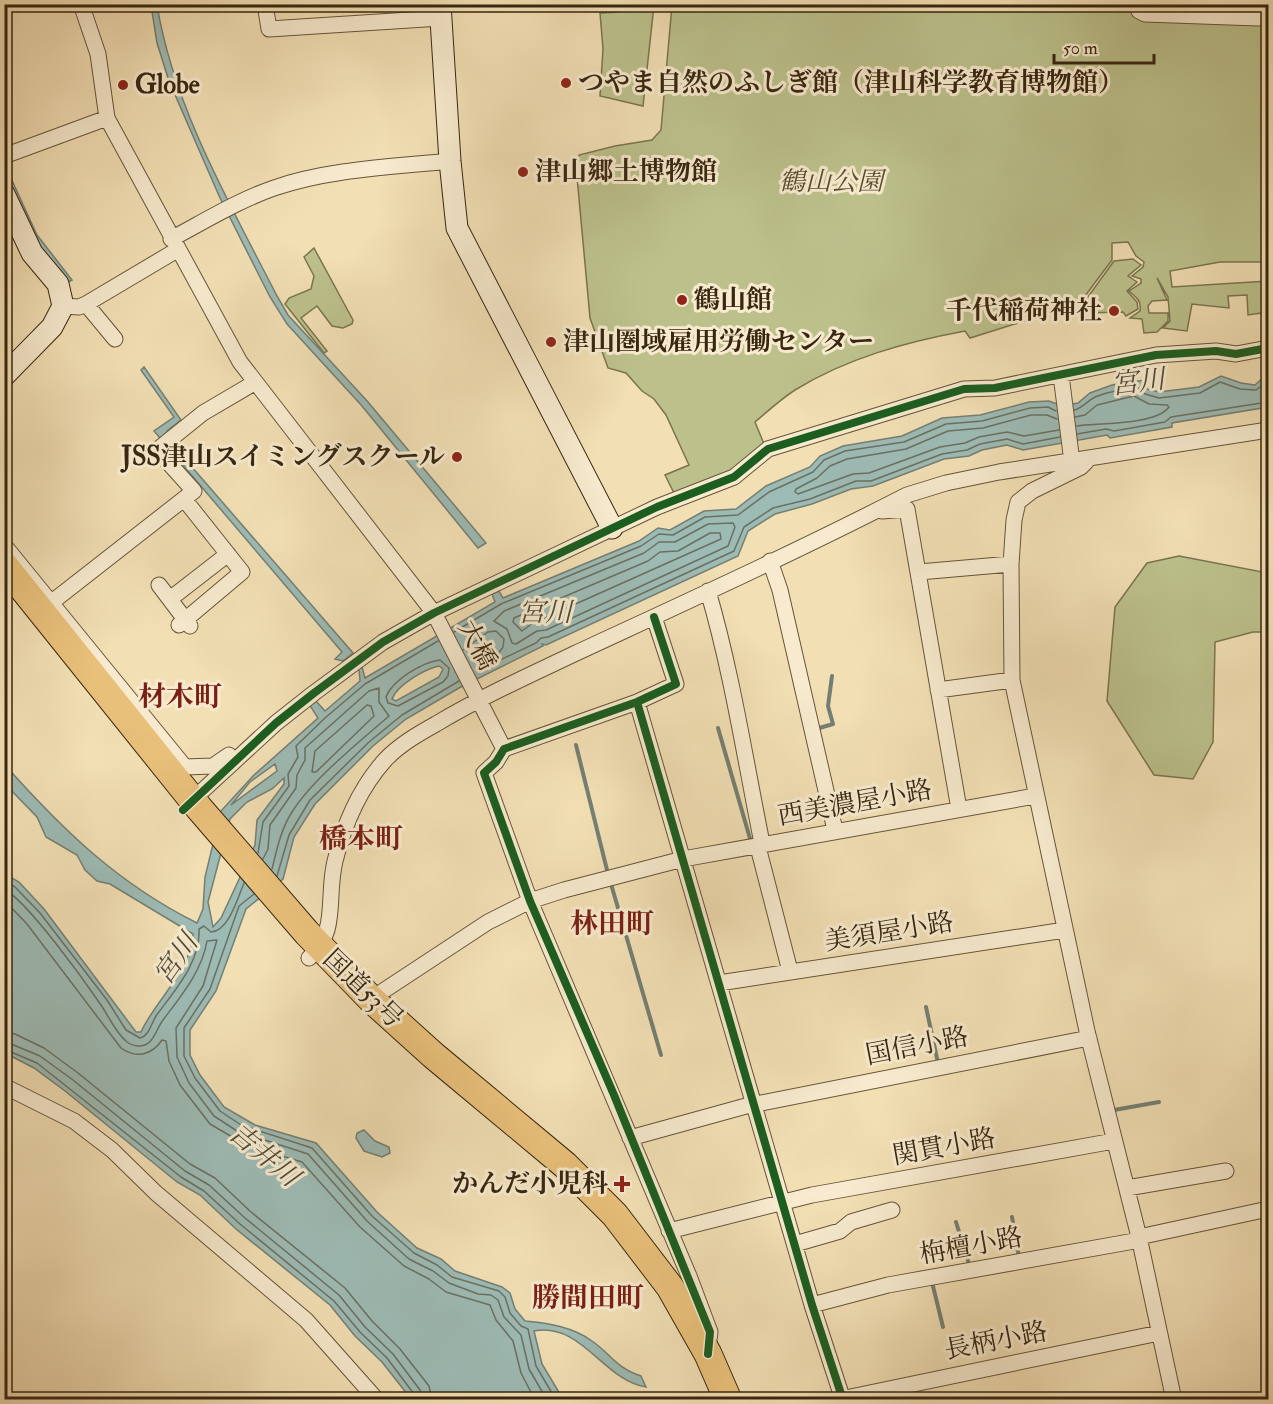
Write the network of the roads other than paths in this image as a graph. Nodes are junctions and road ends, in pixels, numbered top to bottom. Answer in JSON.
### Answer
{"nodes":[{"id":1,"x":81,"y":4,"type":"edge"},
{"id":2,"x":265,"y":4,"type":"edge"},
{"id":3,"x":1139,"y":4,"type":"edge"},
{"id":4,"x":441,"y":11,"type":"edge"},
{"id":5,"x":1269,"y":12,"type":"edge"},
{"id":6,"x":107,"y":118,"type":"junction"},
{"id":7,"x":4,"y":156,"type":"edge"},
{"id":8,"x":450,"y":161,"type":"junction"},
{"id":9,"x":4,"y":194,"type":"edge"},
{"id":10,"x":174,"y":245,"type":"junction"},
{"id":11,"x":86,"y":304,"type":"junction"},
{"id":12,"x":63,"y":306,"type":"junction"},
{"id":13,"x":115,"y":339,"type":"dead end"},
{"id":14,"x":1269,"y":348,"type":"edge"},
{"id":15,"x":4,"y":376,"type":"edge"},
{"id":16,"x":1061,"y":377,"type":"junction"},
{"id":17,"x":254,"y":383,"type":"junction"},
{"id":18,"x":1269,"y":430,"type":"edge"},
{"id":19,"x":1077,"y":460,"type":"junction"},
{"id":20,"x":184,"y":499,"type":"junction"},
{"id":21,"x":877,"y":511,"type":"junction"},
{"id":22,"x":612,"y":528,"type":"junction"},
{"id":23,"x":4,"y":545,"type":"edge"},
{"id":24,"x":228,"y":555,"type":"junction"},
{"id":25,"x":770,"y":561,"type":"junction"},
{"id":26,"x":1011,"y":564,"type":"junction"},
{"id":27,"x":4,"y":565,"type":"edge"},
{"id":28,"x":919,"y":572,"type":"junction"},
{"id":29,"x":159,"y":585,"type":"dead end"},
{"id":30,"x":4,"y":589,"type":"edge"},
{"id":31,"x":708,"y":591,"type":"junction"},
{"id":32,"x":170,"y":599,"type":"junction"},
{"id":33,"x":52,"y":602,"type":"junction"},
{"id":34,"x":434,"y":613,"type":"junction"},
{"id":35,"x":654,"y":617,"type":"junction"},
{"id":36,"x":1012,"y":680,"type":"junction"},
{"id":37,"x":938,"y":690,"type":"junction"},
{"id":38,"x":478,"y":699,"type":"junction"},
{"id":39,"x":637,"y":702,"type":"junction"},
{"id":40,"x":276,"y":723,"type":"junction"},
{"id":41,"x":504,"y":749,"type":"junction"},
{"id":42,"x":1035,"y":796,"type":"junction"},
{"id":43,"x":191,"y":808,"type":"junction"},
{"id":44,"x":959,"y":809,"type":"junction"},
{"id":45,"x":835,"y":830,"type":"junction"},
{"id":46,"x":762,"y":843,"type":"junction"},
{"id":47,"x":683,"y":859,"type":"junction"},
{"id":48,"x":530,"y":901,"type":"junction"},
{"id":49,"x":1065,"y":930,"type":"junction"},
{"id":50,"x":308,"y":946,"type":"junction"},
{"id":51,"x":790,"y":971,"type":"junction"},
{"id":52,"x":719,"y":983,"type":"junction"},
{"id":53,"x":371,"y":999,"type":"junction"},
{"id":54,"x":1089,"y":1038,"type":"junction"},
{"id":55,"x":4,"y":1086,"type":"edge"},
{"id":56,"x":755,"y":1105,"type":"junction"},
{"id":57,"x":630,"y":1138,"type":"junction"},
{"id":58,"x":1114,"y":1141,"type":"junction"},
{"id":59,"x":1226,"y":1171,"type":"dead end"},
{"id":60,"x":1127,"y":1188,"type":"junction"},
{"id":61,"x":783,"y":1201,"type":"junction"},
{"id":62,"x":1269,"y":1209,"type":"edge"},
{"id":63,"x":892,"y":1210,"type":"dead end"},
{"id":64,"x":669,"y":1231,"type":"junction"},
{"id":65,"x":1139,"y":1238,"type":"junction"},
{"id":66,"x":795,"y":1244,"type":"junction"},
{"id":67,"x":813,"y":1305,"type":"junction"},
{"id":68,"x":1159,"y":1333,"type":"junction"},
{"id":69,"x":708,"y":1354,"type":"junction"},
{"id":70,"x":840,"y":1399,"type":"edge"},
{"id":71,"x":377,"y":1400,"type":"edge"},
{"id":72,"x":711,"y":1400,"type":"edge"},
{"id":73,"x":728,"y":1400,"type":"edge"},
{"id":74,"x":1174,"y":1400,"type":"edge"}],
"edges":[{"from":1,"to":6,"type":"street","name":"大橋"},
{"from":2,"to":4,"type":"street"},
{"from":3,"to":5,"type":"street"},
{"from":4,"to":8,"type":"street"},
{"from":6,"to":7,"type":"street"},
{"from":6,"to":10,"type":"street","name":"大橋"},
{"from":8,"to":10,"type":"street"},
{"from":8,"to":22,"type":"street"},
{"from":9,"to":12,"type":"street"},
{"from":10,"to":11,"type":"street"},
{"from":10,"to":17,"type":"street","name":"大橋"},
{"from":11,"to":12,"type":"street"},
{"from":11,"to":13,"type":"street"},
{"from":12,"to":15,"type":"street"},
{"from":14,"to":16,"type":"street"},
{"from":16,"to":19,"type":"street"},
{"from":16,"to":22,"type":"street"},
{"from":17,"to":20,"type":"street"},
{"from":17,"to":34,"type":"street","name":"大橋"},
{"from":18,"to":19,"type":"street"},
{"from":19,"to":21,"type":"street"},
{"from":19,"to":26,"type":"street"},
{"from":20,"to":24,"type":"street"},
{"from":20,"to":33,"type":"street"},
{"from":21,"to":25,"type":"street"},
{"from":21,"to":28,"type":"street"},
{"from":22,"to":34,"type":"street"},
{"from":23,"to":33,"type":"street"},
{"from":24,"to":32,"type":"street"},
{"from":24,"to":32,"type":"street"},
{"from":25,"to":31,"type":"street"},
{"from":25,"to":45,"type":"street"},
{"from":26,"to":28,"type":"street"},
{"from":26,"to":36,"type":"street"},
{"from":27,"to":43,"type":"highway","name":"国道53号"},
{"from":28,"to":37,"type":"street"},
{"from":29,"to":32,"type":"street"},
{"from":30,"to":43,"type":"highway","name":"国道53号"},
{"from":31,"to":35,"type":"street"},
{"from":31,"to":46,"type":"street"},
{"from":33,"to":40,"type":"street"},
{"from":34,"to":38,"type":"street","name":"大橋"},
{"from":34,"to":40,"type":"street"},
{"from":35,"to":38,"type":"street"},
{"from":35,"to":39,"type":"street"},
{"from":36,"to":37,"type":"street"},
{"from":36,"to":42,"type":"street"},
{"from":37,"to":44,"type":"street"},
{"from":38,"to":41,"type":"street","name":"大橋"},
{"from":38,"to":50,"type":"street"},
{"from":39,"to":41,"type":"street"},
{"from":39,"to":47,"type":"street"},
{"from":40,"to":43,"type":"street"},
{"from":41,"to":48,"type":"street"},
{"from":42,"to":44,"type":"street","name":"西美濃屋小路"},
{"from":42,"to":49,"type":"street"},
{"from":43,"to":50,"type":"highway","name":"国道53号"},
{"from":44,"to":45,"type":"street","name":"西美濃屋小路"},
{"from":45,"to":46,"type":"street","name":"西美濃屋小路"},
{"from":46,"to":47,"type":"street","name":"西美濃屋小路"},
{"from":46,"to":51,"type":"street"},
{"from":47,"to":48,"type":"street","name":"西美濃屋小路"},
{"from":47,"to":52,"type":"street"},
{"from":48,"to":53,"type":"street","name":"西美濃屋小路"},
{"from":48,"to":57,"type":"street"},
{"from":49,"to":51,"type":"street","name":"美須屋小路"},
{"from":49,"to":54,"type":"street"},
{"from":50,"to":53,"type":"highway","name":"国道53号"},
{"from":50,"to":72,"type":"highway","name":"国道53号"},
{"from":51,"to":52,"type":"street","name":"美須屋小路"},
{"from":52,"to":56,"type":"street"},
{"from":53,"to":69,"type":"highway","name":"国道53号"},
{"from":54,"to":56,"type":"street","name":"国信小路"},
{"from":54,"to":58,"type":"street"},
{"from":55,"to":71,"type":"street"},
{"from":56,"to":57,"type":"street","name":"国信小路"},
{"from":56,"to":61,"type":"street"},
{"from":57,"to":64,"type":"street"},
{"from":58,"to":60,"type":"street"},
{"from":58,"to":61,"type":"street","name":"関貫小路"},
{"from":59,"to":60,"type":"street"},
{"from":60,"to":65,"type":"street"},
{"from":61,"to":64,"type":"street","name":"関貫小路"},
{"from":61,"to":66,"type":"street"},
{"from":62,"to":65,"type":"street","name":"栴檀小路"},
{"from":63,"to":66,"type":"street"},
{"from":64,"to":69,"type":"street"},
{"from":65,"to":67,"type":"street","name":"栴檀小路"},
{"from":65,"to":68,"type":"street"},
{"from":66,"to":67,"type":"street"},
{"from":67,"to":70,"type":"street"},
{"from":68,"to":70,"type":"street","name":"長柄小路"},
{"from":68,"to":74,"type":"street"},
{"from":69,"to":73,"type":"highway","name":"国道53号"}]}
